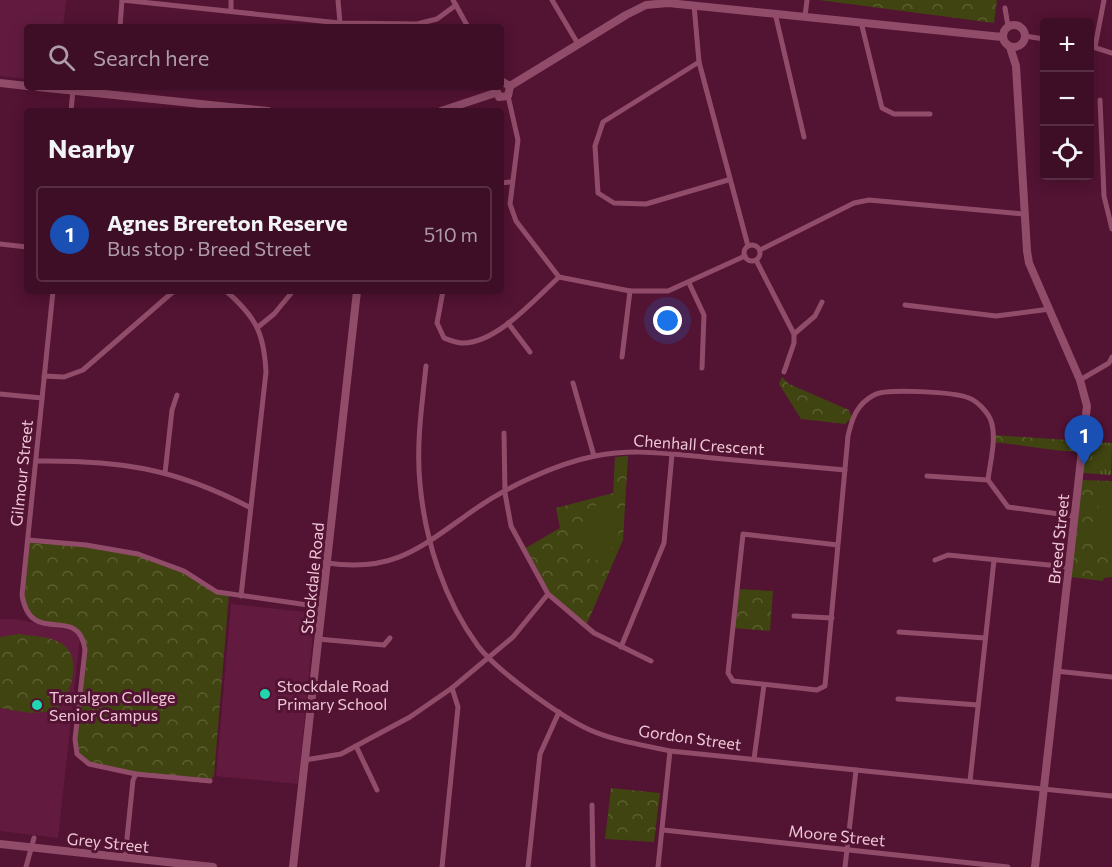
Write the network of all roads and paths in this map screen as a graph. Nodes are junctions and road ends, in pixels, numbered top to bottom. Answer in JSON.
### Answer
{"nodes":[{"id":1,"x":122,"y":0,"type":"edge"},
{"id":2,"x":231,"y":0,"type":"edge"},
{"id":3,"x":338,"y":0,"type":"edge"},
{"id":4,"x":552,"y":0,"type":"edge"},
{"id":5,"x":807,"y":0,"type":"edge"},
{"id":6,"x":1104,"y":0,"type":"edge"},
{"id":7,"x":454,"y":2,"type":"edge"},
{"id":8,"x":694,"y":5,"type":"junction"},
{"id":9,"x":1005,"y":8,"type":"dead end"},
{"id":10,"x":231,"y":11,"type":"junction"},
{"id":11,"x":775,"y":13,"type":"junction"},
{"id":12,"x":805,"y":16,"type":"junction"},
{"id":13,"x":861,"y":21,"type":"junction"},
{"id":14,"x":340,"y":23,"type":"junction"},
{"id":15,"x":120,"y":24,"type":"edge"},
{"id":16,"x":466,"y":24,"type":"edge"},
{"id":17,"x":1008,"y":26,"type":"junction"},
{"id":18,"x":1025,"y":36,"type":"junction"},
{"id":19,"x":1002,"y":37,"type":"junction"},
{"id":20,"x":1040,"y":38,"type":"edge"},
{"id":21,"x":1094,"y":38,"type":"edge"},
{"id":22,"x":578,"y":44,"type":"junction"},
{"id":23,"x":1020,"y":45,"type":"junction"},
{"id":24,"x":1010,"y":46,"type":"junction"},
{"id":25,"x":1094,"y":47,"type":"edge"},
{"id":26,"x":1112,"y":53,"type":"edge"},
{"id":27,"x":699,"y":62,"type":"junction"},
{"id":28,"x":1016,"y":66,"type":"junction"},
{"id":29,"x":0,"y":83,"type":"edge"},
{"id":30,"x":504,"y":83,"type":"edge"},
{"id":31,"x":24,"y":86,"type":"edge"},
{"id":32,"x":510,"y":86,"type":"junction"},
{"id":33,"x":73,"y":90,"type":"joint"},
{"id":34,"x":495,"y":90,"type":"edge"},
{"id":35,"x":115,"y":91,"type":"edge"},
{"id":36,"x":508,"y":96,"type":"junction"},
{"id":37,"x":1100,"y":100,"type":"dead end"},
{"id":38,"x":71,"y":108,"type":"edge"},
{"id":39,"x":245,"y":108,"type":"edge"},
{"id":40,"x":449,"y":108,"type":"edge"},
{"id":41,"x":930,"y":114,"type":"dead end"},
{"id":42,"x":804,"y":137,"type":"dead end"},
{"id":43,"x":728,"y":180,"type":"junction"},
{"id":44,"x":511,"y":182,"type":"junction"},
{"id":45,"x":504,"y":183,"type":"edge"},
{"id":46,"x":1104,"y":196,"type":"junction"},
{"id":47,"x":1112,"y":196,"type":"edge"},
{"id":48,"x":1023,"y":214,"type":"junction"},
{"id":49,"x":1112,"y":229,"type":"edge"},
{"id":50,"x":0,"y":244,"type":"edge"},
{"id":51,"x":748,"y":246,"type":"junction"},
{"id":52,"x":24,"y":247,"type":"edge"},
{"id":53,"x":759,"y":250,"type":"junction"},
{"id":54,"x":745,"y":256,"type":"junction"},
{"id":55,"x":756,"y":260,"type":"junction"},
{"id":56,"x":559,"y":277,"type":"junction"},
{"id":57,"x":689,"y":284,"type":"junction"},
{"id":58,"x":630,"y":291,"type":"junction"},
{"id":59,"x":53,"y":294,"type":"edge"},
{"id":60,"x":167,"y":294,"type":"edge"},
{"id":61,"x":230,"y":294,"type":"edge"},
{"id":62,"x":291,"y":294,"type":"edge"},
{"id":63,"x":357,"y":294,"type":"edge"},
{"id":64,"x":442,"y":294,"type":"edge"},
{"id":65,"x":822,"y":302,"type":"dead end"},
{"id":66,"x":905,"y":305,"type":"dead end"},
{"id":67,"x":1050,"y":309,"type":"junction"},
{"id":68,"x":508,"y":323,"type":"junction"},
{"id":69,"x":258,"y":327,"type":"junction"},
{"id":70,"x":794,"y":334,"type":"junction"},
{"id":71,"x":530,"y":352,"type":"dead end"},
{"id":72,"x":622,"y":357,"type":"dead end"},
{"id":73,"x":1112,"y":357,"type":"edge"},
{"id":74,"x":426,"y":366,"type":"dead end"},
{"id":75,"x":702,"y":368,"type":"dead end"},
{"id":76,"x":784,"y":372,"type":"dead end"},
{"id":77,"x":44,"y":375,"type":"junction"},
{"id":78,"x":1080,"y":380,"type":"junction"},
{"id":79,"x":573,"y":383,"type":"dead end"},
{"id":80,"x":0,"y":394,"type":"edge"},
{"id":81,"x":177,"y":395,"type":"dead end"},
{"id":82,"x":42,"y":398,"type":"junction"},
{"id":83,"x":504,"y":433,"type":"dead end"},
{"id":84,"x":672,"y":454,"type":"junction"},
{"id":85,"x":594,"y":456,"type":"junction"},
{"id":86,"x":36,"y":461,"type":"junction"},
{"id":87,"x":845,"y":470,"type":"junction"},
{"id":88,"x":165,"y":472,"type":"junction"},
{"id":89,"x":927,"y":476,"type":"dead end"},
{"id":90,"x":988,"y":480,"type":"junction"},
{"id":91,"x":505,"y":493,"type":"junction"},
{"id":92,"x":249,"y":507,"type":"junction"},
{"id":93,"x":1074,"y":516,"type":"junction"},
{"id":94,"x":28,"y":540,"type":"junction"},
{"id":95,"x":430,"y":543,"type":"junction"},
{"id":96,"x":838,"y":545,"type":"junction"},
{"id":97,"x":935,"y":560,"type":"dead end"},
{"id":98,"x":994,"y":560,"type":"junction"},
{"id":99,"x":327,"y":563,"type":"junction"},
{"id":100,"x":1069,"y":567,"type":"junction"},
{"id":101,"x":548,"y":594,"type":"junction"},
{"id":102,"x":241,"y":597,"type":"junction"},
{"id":103,"x":322,"y":607,"type":"junction"},
{"id":104,"x":794,"y":616,"type":"dead end"},
{"id":105,"x":832,"y":618,"type":"junction"},
{"id":106,"x":899,"y":632,"type":"dead end"},
{"id":107,"x":390,"y":638,"type":"dead end"},
{"id":108,"x":985,"y":638,"type":"junction"},
{"id":109,"x":318,"y":639,"type":"junction"},
{"id":110,"x":621,"y":647,"type":"junction"},
{"id":111,"x":490,"y":657,"type":"junction"},
{"id":112,"x":651,"y":661,"type":"dead end"},
{"id":113,"x":1056,"y":671,"type":"junction"},
{"id":114,"x":1112,"y":677,"type":"edge"},
{"id":115,"x":764,"y":685,"type":"junction"},
{"id":116,"x":452,"y":688,"type":"junction"},
{"id":117,"x":898,"y":699,"type":"dead end"},
{"id":118,"x":978,"y":705,"type":"junction"},
{"id":119,"x":559,"y":712,"type":"junction"},
{"id":120,"x":356,"y":746,"type":"junction"},
{"id":121,"x":670,"y":751,"type":"junction"},
{"id":122,"x":754,"y":759,"type":"junction"},
{"id":123,"x":305,"y":760,"type":"junction"},
{"id":124,"x":856,"y":770,"type":"junction"},
{"id":125,"x":136,"y":774,"type":"junction"},
{"id":126,"x":210,"y":781,"type":"dead end"},
{"id":127,"x":970,"y":781,"type":"junction"},
{"id":128,"x":1043,"y":788,"type":"junction"},
{"id":129,"x":376,"y":790,"type":"dead end"},
{"id":130,"x":1112,"y":796,"type":"edge"},
{"id":131,"x":592,"y":805,"type":"dead end"},
{"id":132,"x":663,"y":830,"type":"junction"},
{"id":133,"x":34,"y":838,"type":"dead end"},
{"id":134,"x":0,"y":844,"type":"edge"},
{"id":135,"x":31,"y":847,"type":"junction"},
{"id":136,"x":847,"y":850,"type":"junction"},
{"id":137,"x":125,"y":858,"type":"junction"},
{"id":138,"x":157,"y":864,"type":"edge"},
{"id":139,"x":26,"y":867,"type":"edge"},
{"id":140,"x":213,"y":867,"type":"edge"},
{"id":141,"x":293,"y":867,"type":"edge"},
{"id":142,"x":442,"y":867,"type":"edge"},
{"id":143,"x":528,"y":867,"type":"edge"},
{"id":144,"x":593,"y":867,"type":"edge"},
{"id":145,"x":658,"y":867,"type":"edge"},
{"id":146,"x":845,"y":867,"type":"edge"},
{"id":147,"x":1008,"y":867,"type":"edge"},
{"id":148,"x":1035,"y":867,"type":"edge"}],
"edges":[{"from":1,"to":10,"type":"street"},
{"from":1,"to":15,"type":"street"},
{"from":2,"to":10,"type":"street"},
{"from":3,"to":14,"type":"street"},
{"from":4,"to":22,"type":"street"},
{"from":5,"to":12,"type":"street"},
{"from":6,"to":21,"type":"street"},
{"from":7,"to":14,"type":"street"},
{"from":7,"to":16,"type":"street"},
{"from":8,"to":11,"type":"street"},
{"from":8,"to":22,"type":"street"},
{"from":8,"to":27,"type":"street"},
{"from":9,"to":17,"type":"street"},
{"from":10,"to":14,"type":"street"},
{"from":11,"to":12,"type":"street"},
{"from":11,"to":42,"type":"street"},
{"from":12,"to":13,"type":"street"},
{"from":13,"to":19,"type":"street"},
{"from":13,"to":41,"type":"street"},
{"from":17,"to":18,"type":"street"},
{"from":17,"to":19,"type":"street"},
{"from":18,"to":20,"type":"street"},
{"from":18,"to":23,"type":"street"},
{"from":19,"to":24,"type":"street"},
{"from":22,"to":32,"type":"street"},
{"from":23,"to":24,"type":"street"},
{"from":23,"to":28,"type":"street"},
{"from":24,"to":28,"type":"street","name":"Breed Street"},
{"from":25,"to":26,"type":"street"},
{"from":27,"to":43,"type":"street"},
{"from":27,"to":43,"type":"street"},
{"from":28,"to":48,"type":"street","name":"Breed Street"},
{"from":29,"to":31,"type":"street"},
{"from":30,"to":32,"type":"street"},
{"from":32,"to":36,"type":"street"},
{"from":33,"to":35,"type":"street"},
{"from":33,"to":38,"type":"street"},
{"from":34,"to":36,"type":"street"},
{"from":34,"to":40,"type":"street"},
{"from":35,"to":39,"type":"street"},
{"from":36,"to":44,"type":"street"},
{"from":37,"to":46,"type":"street"},
{"from":43,"to":51,"type":"street"},
{"from":44,"to":45,"type":"street"},
{"from":44,"to":56,"type":"street"},
{"from":46,"to":47,"type":"street"},
{"from":46,"to":49,"type":"street"},
{"from":48,"to":53,"type":"street"},
{"from":48,"to":67,"type":"street","name":"Breed Street"},
{"from":50,"to":52,"type":"street"},
{"from":51,"to":53,"type":"street"},
{"from":51,"to":54,"type":"street"},
{"from":53,"to":55,"type":"street"},
{"from":54,"to":55,"type":"street"},
{"from":54,"to":57,"type":"street"},
{"from":55,"to":70,"type":"street"},
{"from":56,"to":58,"type":"street"},
{"from":56,"to":68,"type":"street"},
{"from":57,"to":58,"type":"street"},
{"from":57,"to":75,"type":"street"},
{"from":58,"to":72,"type":"street"},
{"from":59,"to":77,"type":"street","name":"Gilmour Street"},
{"from":60,"to":77,"type":"street"},
{"from":61,"to":69,"type":"street"},
{"from":62,"to":69,"type":"street"},
{"from":63,"to":99,"type":"street","name":"Stockdale Road"},
{"from":64,"to":68,"type":"street"},
{"from":65,"to":70,"type":"street"},
{"from":66,"to":67,"type":"street"},
{"from":67,"to":78,"type":"street","name":"Breed Street"},
{"from":68,"to":71,"type":"street"},
{"from":69,"to":92,"type":"street"},
{"from":70,"to":76,"type":"street"},
{"from":73,"to":78,"type":"street"},
{"from":74,"to":95,"type":"street","name":"Gordon Street"},
{"from":77,"to":82,"type":"street","name":"Gilmour Street"},
{"from":78,"to":93,"type":"street","name":"Breed Street"},
{"from":79,"to":85,"type":"street"},
{"from":80,"to":82,"type":"street"},
{"from":81,"to":88,"type":"street"},
{"from":82,"to":86,"type":"street","name":"Gilmour Street"},
{"from":83,"to":91,"type":"street"},
{"from":84,"to":85,"type":"street","name":"Chenhall Crescent"},
{"from":84,"to":87,"type":"street","name":"Chenhall Crescent"},
{"from":84,"to":110,"type":"street"},
{"from":85,"to":91,"type":"street","name":"Chenhall Crescent"},
{"from":86,"to":88,"type":"street"},
{"from":86,"to":94,"type":"street","name":"Gilmour Street"},
{"from":87,"to":90,"type":"street"},
{"from":87,"to":96,"type":"street"},
{"from":88,"to":92,"type":"street"},
{"from":89,"to":90,"type":"street"},
{"from":90,"to":93,"type":"street"},
{"from":91,"to":95,"type":"street","name":"Chenhall Crescent"},
{"from":91,"to":101,"type":"street"},
{"from":92,"to":102,"type":"street"},
{"from":93,"to":100,"type":"street","name":"Breed Street"},
{"from":94,"to":102,"type":"street"},
{"from":94,"to":125,"type":"street","name":"Gilmour Street"},
{"from":95,"to":99,"type":"street","name":"Chenhall Crescent"},
{"from":95,"to":111,"type":"street","name":"Gordon Street"},
{"from":96,"to":105,"type":"street"},
{"from":96,"to":115,"type":"street"},
{"from":97,"to":98,"type":"street"},
{"from":98,"to":100,"type":"street"},
{"from":98,"to":108,"type":"street"},
{"from":99,"to":103,"type":"street","name":"Stockdale Road"},
{"from":100,"to":113,"type":"street","name":"Breed Street"},
{"from":101,"to":110,"type":"street"},
{"from":101,"to":111,"type":"street"},
{"from":102,"to":103,"type":"street"},
{"from":103,"to":109,"type":"street","name":"Stockdale Road"},
{"from":104,"to":105,"type":"street"},
{"from":105,"to":115,"type":"street"},
{"from":106,"to":108,"type":"street"},
{"from":107,"to":109,"type":"street"},
{"from":108,"to":118,"type":"street"},
{"from":109,"to":123,"type":"street","name":"Stockdale Road"},
{"from":110,"to":112,"type":"street"},
{"from":111,"to":116,"type":"street"},
{"from":111,"to":119,"type":"street","name":"Gordon Street"},
{"from":113,"to":114,"type":"street"},
{"from":113,"to":128,"type":"street","name":"Breed Street"},
{"from":115,"to":122,"type":"street"},
{"from":116,"to":120,"type":"street"},
{"from":116,"to":142,"type":"street"},
{"from":117,"to":118,"type":"street"},
{"from":118,"to":127,"type":"street"},
{"from":119,"to":121,"type":"street","name":"Gordon Street"},
{"from":119,"to":143,"type":"street"},
{"from":120,"to":123,"type":"street"},
{"from":120,"to":129,"type":"street"},
{"from":121,"to":122,"type":"street","name":"Gordon Street"},
{"from":121,"to":132,"type":"street"},
{"from":122,"to":124,"type":"street","name":"Gordon Street"},
{"from":123,"to":141,"type":"street","name":"Stockdale Road"},
{"from":124,"to":127,"type":"street","name":"Gordon Street"},
{"from":124,"to":136,"type":"street"},
{"from":125,"to":126,"type":"street"},
{"from":125,"to":137,"type":"street"},
{"from":127,"to":128,"type":"street","name":"Gordon Street"},
{"from":128,"to":130,"type":"street","name":"Gordon Street"},
{"from":128,"to":148,"type":"street","name":"Breed Street"},
{"from":131,"to":144,"type":"street"},
{"from":132,"to":136,"type":"street","name":"Moore Street"},
{"from":132,"to":145,"type":"street"},
{"from":133,"to":135,"type":"street"},
{"from":134,"to":135,"type":"street","name":"Grey Street"},
{"from":135,"to":137,"type":"street","name":"Grey Street"},
{"from":135,"to":139,"type":"street"},
{"from":136,"to":146,"type":"street"},
{"from":136,"to":147,"type":"street","name":"Moore Street"},
{"from":137,"to":138,"type":"street","name":"Grey Street"},
{"from":138,"to":140,"type":"street","name":"Grey Street"}]}
